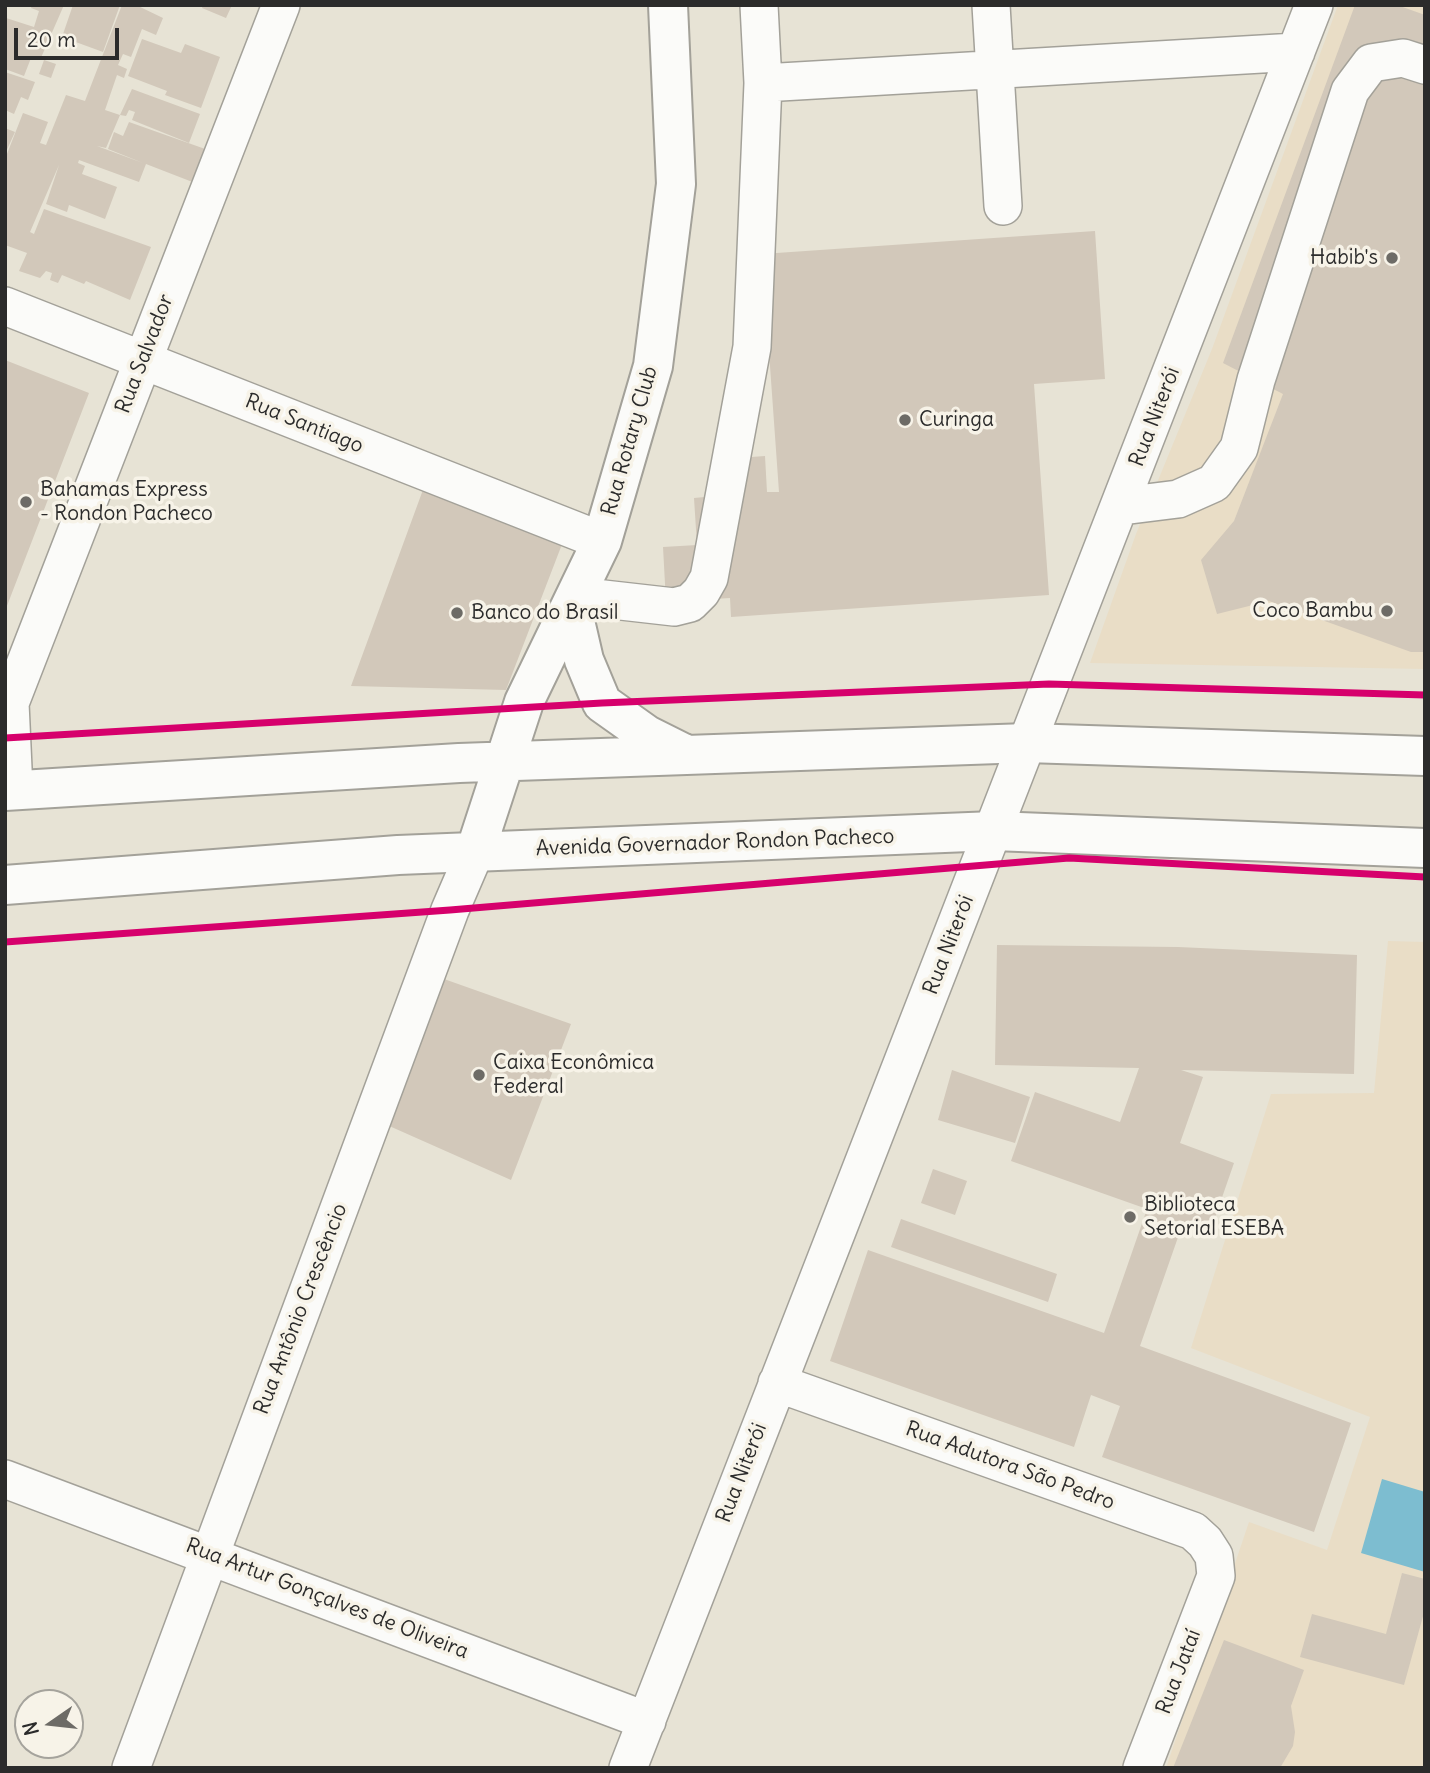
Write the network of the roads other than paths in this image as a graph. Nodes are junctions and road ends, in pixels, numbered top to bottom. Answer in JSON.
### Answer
{"nodes":[{"id":1,"x":281,"y":5,"type":"edge"},
{"id":2,"x":668,"y":5,"type":"edge"},
{"id":3,"x":759,"y":5,"type":"edge"},
{"id":4,"x":991,"y":5,"type":"edge"},
{"id":5,"x":1314,"y":5,"type":"edge"},
{"id":6,"x":1296,"y":52,"type":"junction"},
{"id":7,"x":1425,"y":65,"type":"edge"},
{"id":8,"x":995,"y":71,"type":"junction"},
{"id":9,"x":763,"y":83,"type":"junction"},
{"id":10,"x":1003,"y":206,"type":"dead end"},
{"id":11,"x":5,"y":306,"type":"edge"},
{"id":12,"x":143,"y":360,"type":"junction"},
{"id":13,"x":1122,"y":506,"type":"junction"},
{"id":14,"x":602,"y":541,"type":"junction"},
{"id":15,"x":574,"y":602,"type":"junction"},
{"id":16,"x":1027,"y":743,"type":"junction"},
{"id":17,"x":687,"y":755,"type":"junction"},
{"id":18,"x":1425,"y":756,"type":"edge"},
{"id":19,"x":505,"y":761,"type":"junction"},
{"id":20,"x":10,"y":791,"type":"edge"},
{"id":21,"x":994,"y":831,"type":"junction"},
{"id":22,"x":1425,"y":848,"type":"edge"},
{"id":23,"x":475,"y":852,"type":"junction"},
{"id":24,"x":5,"y":885,"type":"edge"},
{"id":25,"x":777,"y":1383,"type":"junction"},
{"id":26,"x":5,"y":1479,"type":"edge"},
{"id":27,"x":209,"y":1554,"type":"junction"},
{"id":28,"x":1216,"y":1576,"type":"joint"},
{"id":29,"x":647,"y":1721,"type":"junction"},
{"id":30,"x":131,"y":1768,"type":"edge"},
{"id":31,"x":628,"y":1768,"type":"edge"},
{"id":32,"x":1142,"y":1768,"type":"edge"}],
"edges":[{"from":1,"to":12,"type":"street","name":"Rua Salvador"},
{"from":2,"to":14,"type":"main road","name":"Rua Rotary Club"},
{"from":3,"to":9,"type":"street"},
{"from":4,"to":8,"type":"street"},
{"from":5,"to":6,"type":"street","name":"Rua Niterói"},
{"from":6,"to":8,"type":"street"},
{"from":6,"to":13,"type":"street","name":"Rua Niterói"},
{"from":7,"to":13,"type":"street"},
{"from":8,"to":9,"type":"street"},
{"from":8,"to":10,"type":"street"},
{"from":9,"to":15,"type":"street"},
{"from":11,"to":12,"type":"street","name":"Rua Santiago"},
{"from":12,"to":14,"type":"street","name":"Rua Santiago"},
{"from":12,"to":20,"type":"street","name":"Rua Salvador"},
{"from":13,"to":16,"type":"street","name":"Rua Niterói"},
{"from":14,"to":15,"type":"main road","name":"Rua Rotary Club"},
{"from":15,"to":17,"type":"main road"},
{"from":15,"to":19,"type":"main road","name":"Rua Rotary Club"},
{"from":16,"to":17,"type":"main road"},
{"from":16,"to":18,"type":"main road"},
{"from":16,"to":21,"type":"street","name":"Rua Niterói"},
{"from":17,"to":19,"type":"main road"},
{"from":19,"to":20,"type":"main road"},
{"from":19,"to":23,"type":"main road","name":"Rua Rotary Club"},
{"from":21,"to":22,"type":"main road","name":"Avenida Governador Rondon Pacheco"},
{"from":21,"to":23,"type":"main road","name":"Avenida Governador Rondon Pacheco"},
{"from":21,"to":25,"type":"street","name":"Rua Niterói"},
{"from":23,"to":24,"type":"main road","name":"Avenida Governador Rondon Pacheco"},
{"from":23,"to":27,"type":"street","name":"Rua Antônio Crescêncio"},
{"from":25,"to":28,"type":"street","name":"Rua Adutora São Pedro"},
{"from":25,"to":29,"type":"street","name":"Rua Niterói"},
{"from":26,"to":27,"type":"street","name":"Rua Artur Gonçalves de Oliveira"},
{"from":27,"to":29,"type":"street","name":"Rua Artur Gonçalves de Oliveira"},
{"from":27,"to":30,"type":"street","name":"Rua Antônio Crescêncio"},
{"from":28,"to":32,"type":"street","name":"Rua Jataí"},
{"from":29,"to":31,"type":"street","name":"Rua Niterói"}]}
